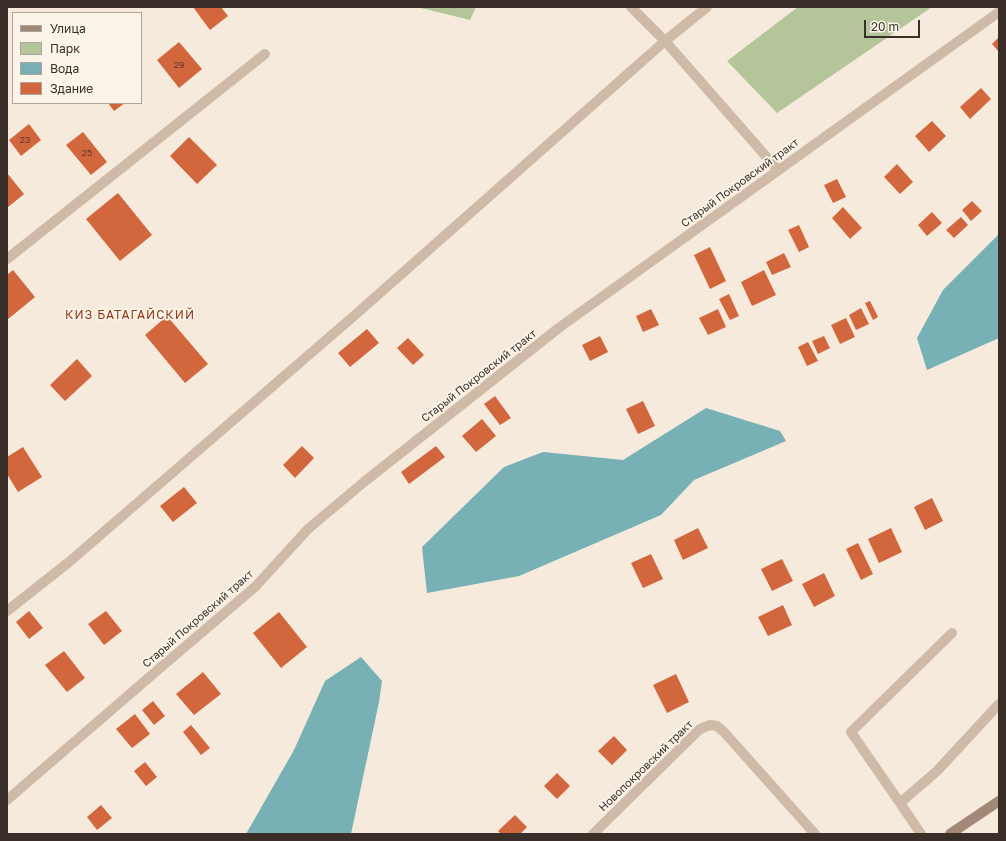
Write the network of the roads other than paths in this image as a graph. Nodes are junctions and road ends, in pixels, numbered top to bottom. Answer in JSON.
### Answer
{"nodes":[{"id":1,"x":631,"y":7,"type":"edge"},
{"id":2,"x":707,"y":7,"type":"edge"},
{"id":3,"x":999,"y":12,"type":"edge"},
{"id":4,"x":665,"y":42,"type":"junction"},
{"id":5,"x":265,"y":54,"type":"dead end"},
{"id":6,"x":778,"y":170,"type":"junction"},
{"id":7,"x":7,"y":259,"type":"edge"},
{"id":8,"x":7,"y":611,"type":"edge"},
{"id":9,"x":952,"y":633,"type":"dead end"},
{"id":10,"x":999,"y":704,"type":"edge"},
{"id":11,"x":7,"y":800,"type":"edge"},
{"id":12,"x":999,"y":801,"type":"edge"},
{"id":13,"x":900,"y":803,"type":"junction"},
{"id":14,"x":593,"y":834,"type":"edge"},
{"id":15,"x":815,"y":834,"type":"edge"},
{"id":16,"x":921,"y":834,"type":"edge"},
{"id":17,"x":950,"y":834,"type":"edge"}],
"edges":[{"from":1,"to":4,"type":"street"},
{"from":2,"to":4,"type":"street"},
{"from":3,"to":6,"type":"street","name":"Старый Покровский тракт"},
{"from":4,"to":6,"type":"street"},
{"from":4,"to":8,"type":"street"},
{"from":5,"to":7,"type":"street"},
{"from":6,"to":11,"type":"street","name":"Старый Покровский тракт"},
{"from":9,"to":13,"type":"street"},
{"from":10,"to":13,"type":"street"},
{"from":12,"to":17,"type":"main road"},
{"from":13,"to":16,"type":"street"},
{"from":14,"to":15,"type":"street","name":"Новопокровский тракт"}]}
